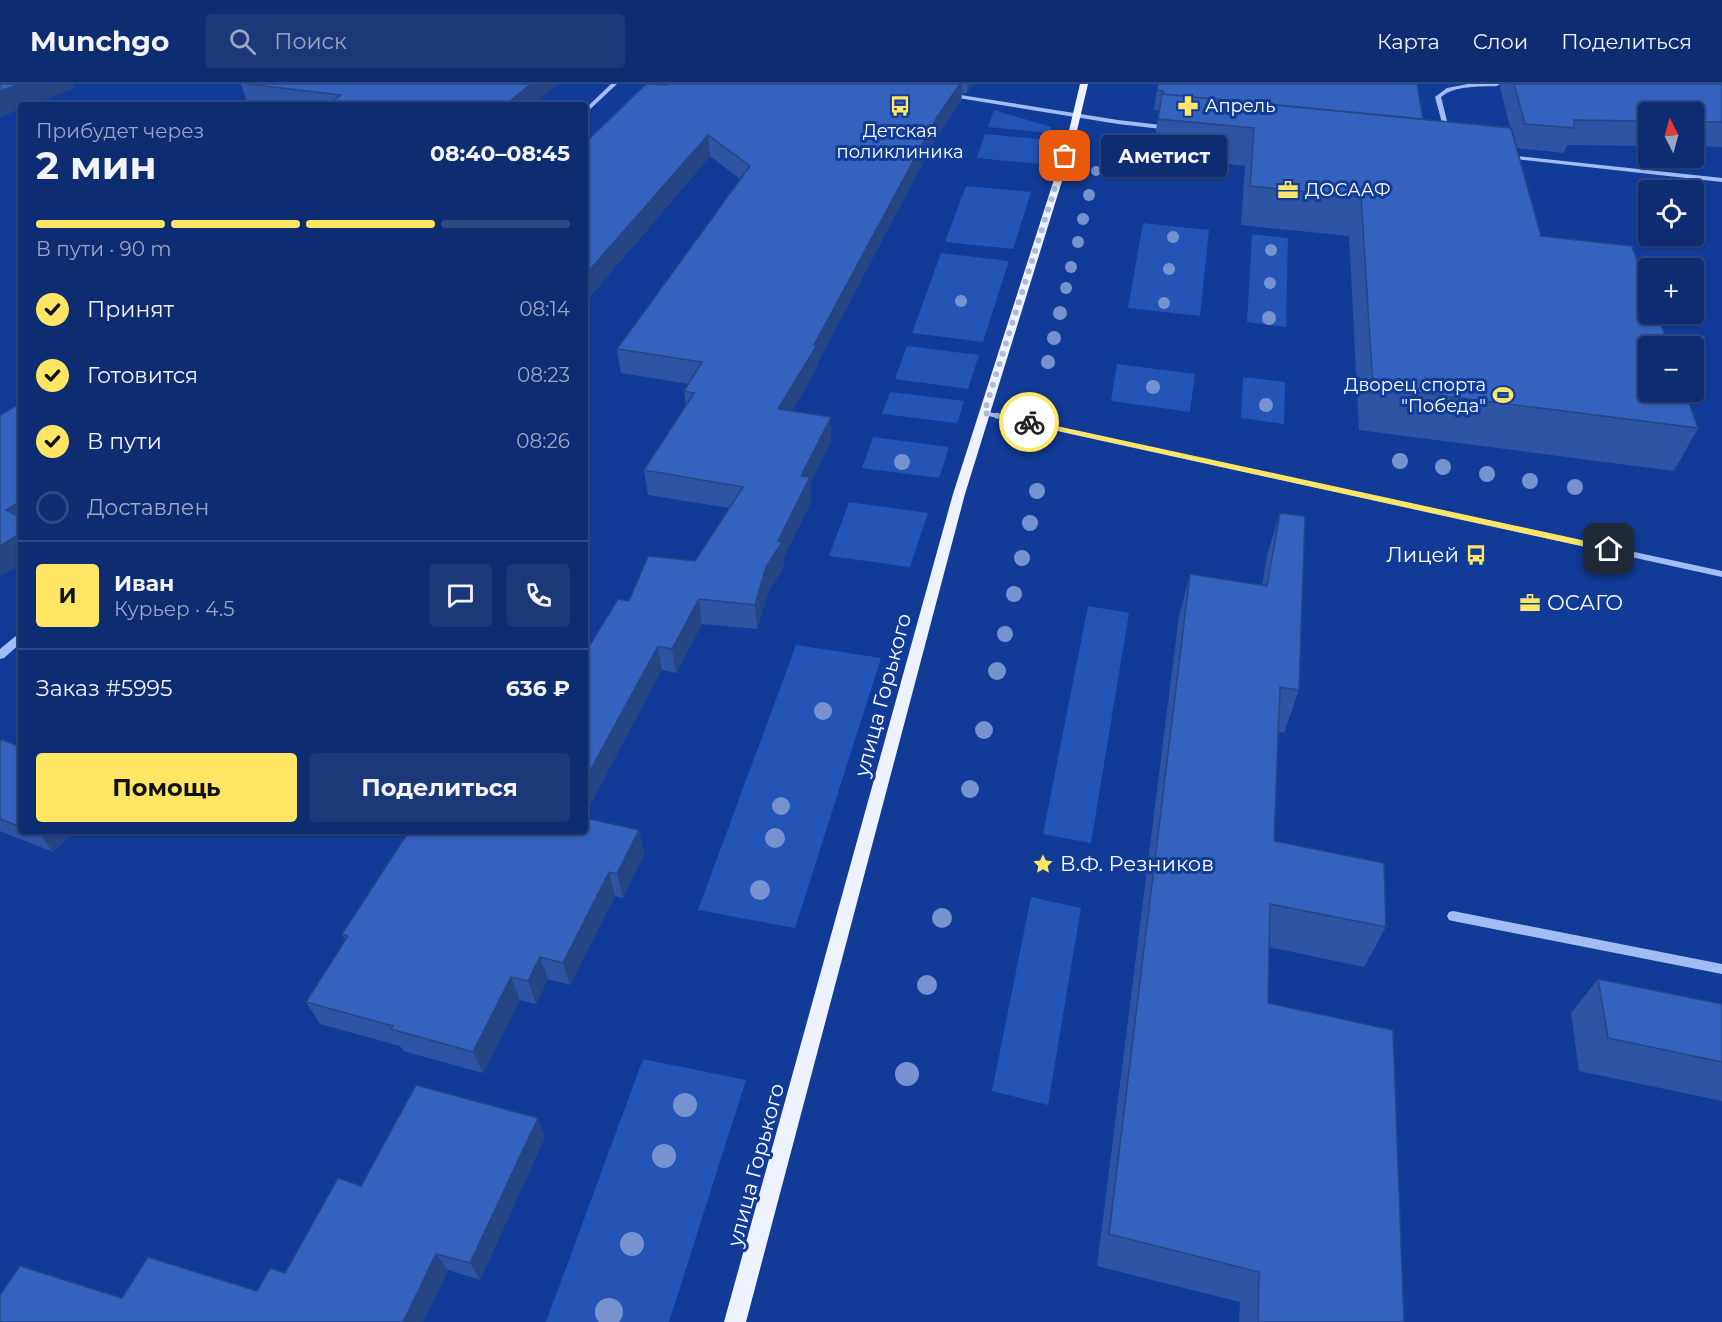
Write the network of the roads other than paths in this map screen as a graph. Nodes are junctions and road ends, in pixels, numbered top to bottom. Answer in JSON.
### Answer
{"nodes":[{"id":1,"x":614,"y":84,"type":"edge"},
{"id":2,"x":1084,"y":84,"type":"edge"},
{"id":3,"x":1497,"y":84,"type":"edge"},
{"id":4,"x":942,"y":94,"type":"edge"},
{"id":5,"x":588,"y":109,"type":"edge"},
{"id":6,"x":1077,"y":116,"type":"junction"},
{"id":7,"x":1176,"y":128,"type":"edge"},
{"id":8,"x":1449,"y":140,"type":"edge"},
{"id":9,"x":1498,"y":156,"type":"edge"},
{"id":10,"x":1722,"y":180,"type":"edge"},
{"id":11,"x":984,"y":413,"type":"junction"},
{"id":12,"x":1722,"y":574,"type":"edge"},
{"id":13,"x":18,"y":640,"type":"edge"},
{"id":14,"x":0,"y":655,"type":"edge"},
{"id":15,"x":1454,"y":916,"type":"dead end"},
{"id":16,"x":1722,"y":969,"type":"edge"},
{"id":17,"x":735,"y":1322,"type":"edge"}],
"edges":[{"from":1,"to":5,"type":"street"},
{"from":2,"to":6,"type":"main road","name":"улица Горького"},
{"from":3,"to":8,"type":"street"},
{"from":4,"to":6,"type":"street"},
{"from":6,"to":7,"type":"street"},
{"from":6,"to":11,"type":"main road","name":"улица Горького"},
{"from":9,"to":10,"type":"street"},
{"from":11,"to":12,"type":"street"},
{"from":11,"to":17,"type":"main road","name":"улица Горького"},
{"from":13,"to":14,"type":"street"},
{"from":15,"to":16,"type":"street"}]}
